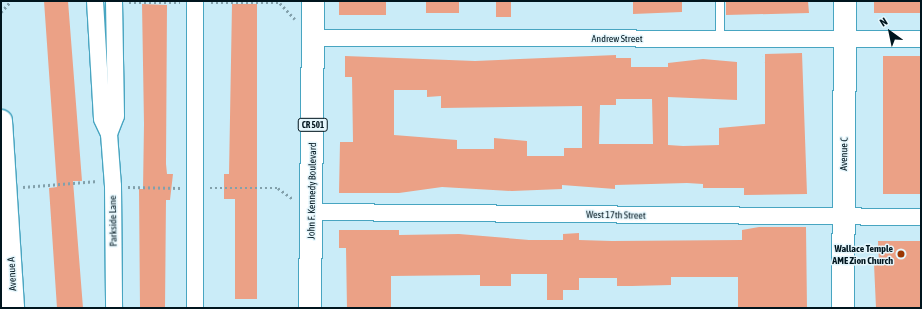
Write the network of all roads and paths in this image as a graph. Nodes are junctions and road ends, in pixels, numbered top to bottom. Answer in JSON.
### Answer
{"nodes":[{"id":1,"x":11,"y":1,"type":"edge"},
{"id":2,"x":95,"y":1,"type":"edge"},
{"id":3,"x":114,"y":1,"type":"edge"},
{"id":4,"x":123,"y":1,"type":"edge"},
{"id":5,"x":313,"y":1,"type":"edge"},
{"id":6,"x":720,"y":1,"type":"edge"},
{"id":7,"x":846,"y":1,"type":"edge"},
{"id":8,"x":195,"y":2,"type":"edge"},
{"id":9,"x":1,"y":12,"type":"edge"},
{"id":10,"x":313,"y":38,"type":"junction"},
{"id":11,"x":921,"y":39,"type":"edge"},
{"id":12,"x":720,"y":40,"type":"junction"},
{"id":13,"x":845,"y":40,"type":"junction"},
{"id":14,"x":1,"y":121,"type":"edge"},
{"id":15,"x":109,"y":134,"type":"junction"},
{"id":16,"x":113,"y":186,"type":"junction"},
{"id":17,"x":7,"y":188,"type":"junction"},
{"id":18,"x":193,"y":188,"type":"junction"},
{"id":19,"x":312,"y":212,"type":"junction"},
{"id":20,"x":921,"y":217,"type":"edge"},
{"id":21,"x":844,"y":218,"type":"junction"},
{"id":22,"x":13,"y":308,"type":"edge"},
{"id":23,"x":114,"y":308,"type":"edge"},
{"id":24,"x":195,"y":308,"type":"edge"},
{"id":25,"x":310,"y":308,"type":"edge"},
{"id":26,"x":843,"y":308,"type":"edge"}],
"edges":[{"from":1,"to":9,"type":"path"},
{"from":2,"to":15,"type":"street","name":"Parkside Lane"},
{"from":3,"to":15,"type":"street","name":"Parkside Lane"},
{"from":4,"to":8,"type":"path"},
{"from":5,"to":10,"type":"main road","name":"John F. Kennedy Boulevard","number":"CR 501"},
{"from":6,"to":12,"type":"lane"},
{"from":7,"to":13,"type":"main road","name":"Avenue C"},
{"from":8,"to":10,"type":"path"},
{"from":8,"to":18,"type":"street"},
{"from":10,"to":12,"type":"street","name":"Andrew Street"},
{"from":10,"to":19,"type":"main road","name":"John F. Kennedy Boulevard","number":"CR 501"},
{"from":11,"to":13,"type":"street","name":"Andrew Street"},
{"from":12,"to":13,"type":"street","name":"Andrew Street"},
{"from":13,"to":21,"type":"main road","name":"Avenue C"},
{"from":14,"to":17,"type":"main road","name":"Avenue A"},
{"from":15,"to":16,"type":"street","name":"Parkside Lane"},
{"from":16,"to":17,"type":"path"},
{"from":16,"to":18,"type":"path"},
{"from":16,"to":23,"type":"street","name":"Parkside Lane"},
{"from":17,"to":22,"type":"main road","name":"Avenue A"},
{"from":18,"to":19,"type":"path"},
{"from":18,"to":24,"type":"street"},
{"from":19,"to":21,"type":"street","name":"West 17th Street"},
{"from":19,"to":25,"type":"main road","name":"John F. Kennedy Boulevard","number":"CR 501"},
{"from":20,"to":21,"type":"street","name":"West 17th Street"},
{"from":21,"to":26,"type":"main road","name":"Avenue C"}]}
